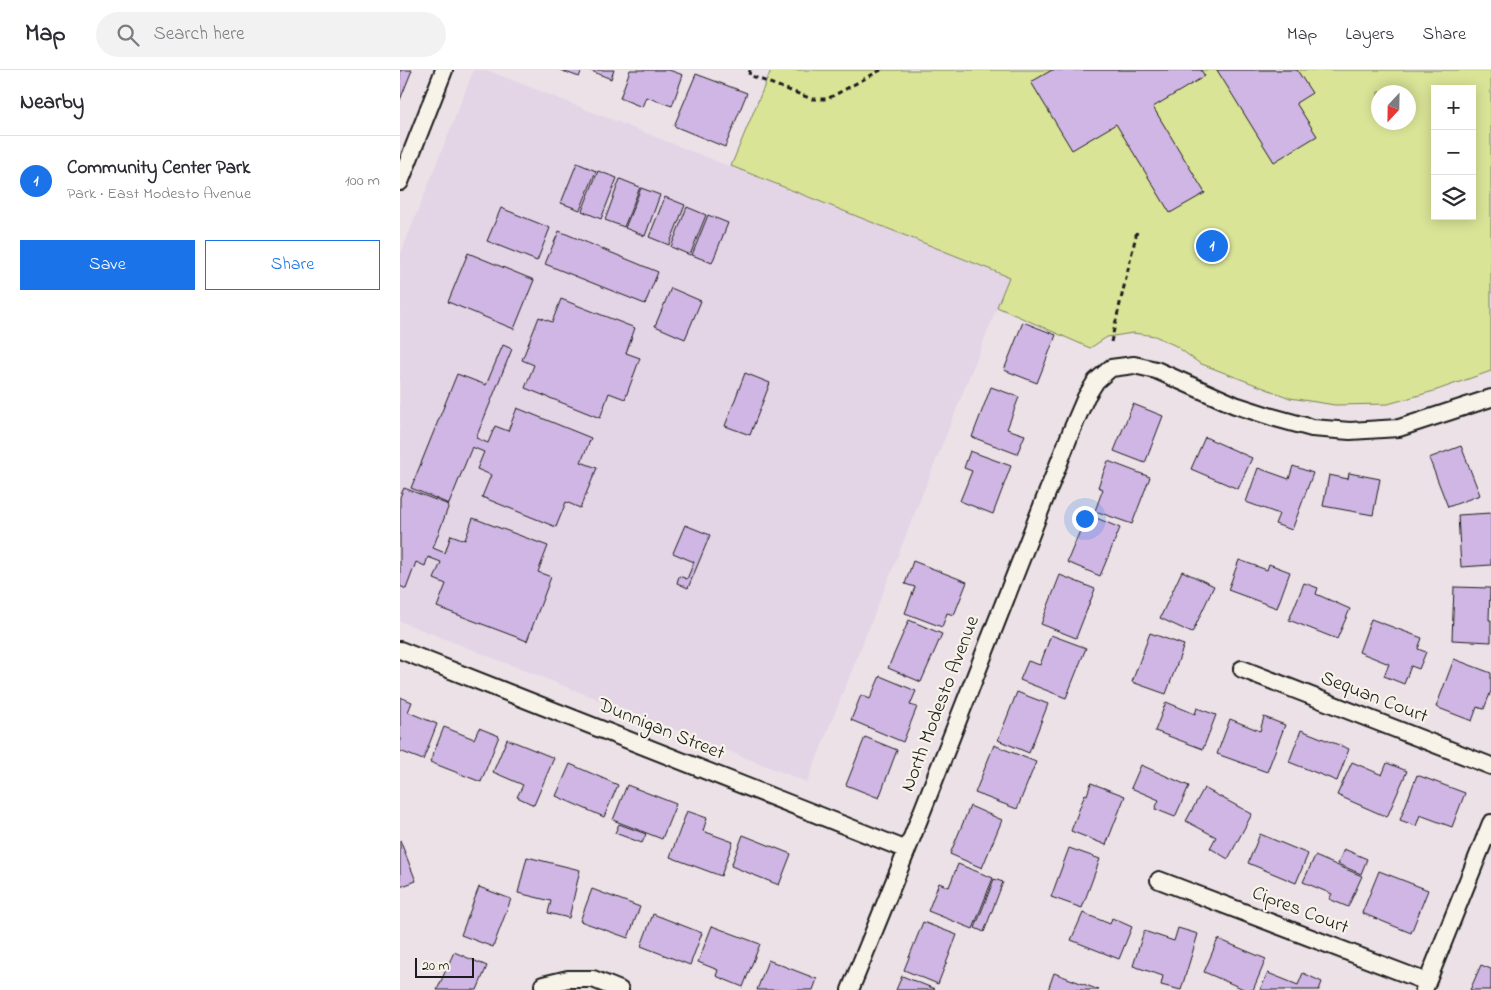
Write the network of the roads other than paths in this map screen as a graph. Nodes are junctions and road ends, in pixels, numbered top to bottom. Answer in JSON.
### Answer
{"nodes":[{"id":1,"x":444,"y":70,"type":"edge"},
{"id":2,"x":404,"y":160,"type":"edge"},
{"id":3,"x":400,"y":182,"type":"edge"},
{"id":4,"x":1491,"y":398,"type":"edge"},
{"id":5,"x":400,"y":650,"type":"edge"},
{"id":6,"x":1242,"y":669,"type":"dead end"},
{"id":7,"x":1491,"y":766,"type":"edge"},
{"id":8,"x":1491,"y":823,"type":"edge"},
{"id":9,"x":907,"y":850,"type":"junction"},
{"id":10,"x":1159,"y":880,"type":"dead end"},
{"id":11,"x":543,"y":986,"type":"dead end"},
{"id":12,"x":1425,"y":986,"type":"edge"},
{"id":13,"x":620,"y":990,"type":"edge"},
{"id":14,"x":850,"y":990,"type":"edge"}],
"edges":[{"from":1,"to":2,"type":"street"},
{"from":2,"to":3,"type":"street"},
{"from":4,"to":9,"type":"street","name":"North Modesto Avenue"},
{"from":5,"to":9,"type":"street","name":"Dunnigan Street"},
{"from":6,"to":7,"type":"street","name":"Sequan Court"},
{"from":8,"to":12,"type":"street"},
{"from":9,"to":14,"type":"street","name":"North Modesto Avenue"},
{"from":10,"to":12,"type":"street","name":"Cipres Court"},
{"from":11,"to":13,"type":"street"}]}
